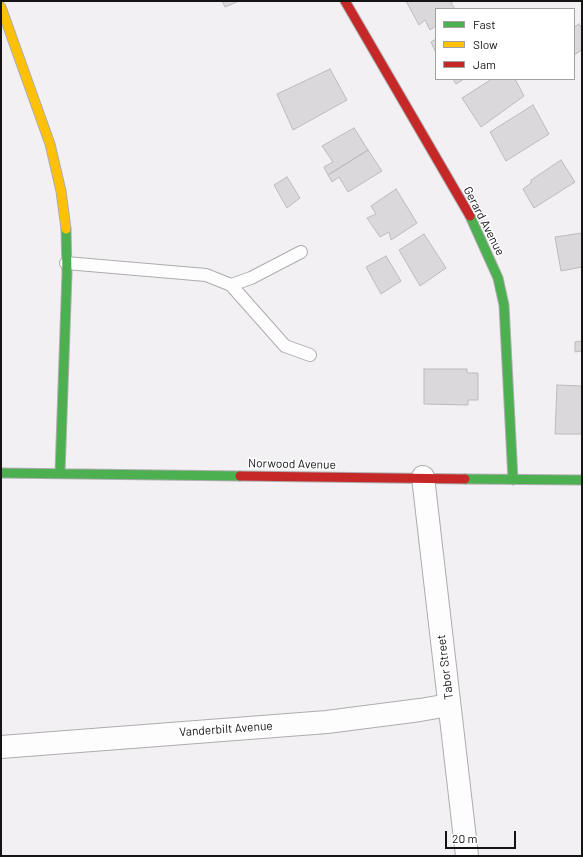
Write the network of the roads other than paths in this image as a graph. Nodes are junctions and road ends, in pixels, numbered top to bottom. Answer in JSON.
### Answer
{"nodes":[{"id":1,"x":345,"y":1,"type":"edge"},
{"id":2,"x":1,"y":7,"type":"edge"},
{"id":3,"x":301,"y":252,"type":"dead end"},
{"id":4,"x":66,"y":263,"type":"junction"},
{"id":5,"x":231,"y":285,"type":"junction"},
{"id":6,"x":310,"y":355,"type":"dead end"},
{"id":7,"x":1,"y":473,"type":"edge"},
{"id":8,"x":60,"y":473,"type":"junction"},
{"id":9,"x":423,"y":477,"type":"junction"},
{"id":10,"x":513,"y":480,"type":"junction"},
{"id":11,"x":582,"y":480,"type":"edge"},
{"id":12,"x":449,"y":704,"type":"junction"},
{"id":13,"x":1,"y":747,"type":"edge"},
{"id":14,"x":467,"y":856,"type":"edge"}],
"edges":[{"from":1,"to":10,"type":"street","name":"Gerard Avenue"},
{"from":2,"to":4,"type":"street"},
{"from":3,"to":5,"type":"lane"},
{"from":4,"to":5,"type":"lane"},
{"from":4,"to":8,"type":"street"},
{"from":5,"to":6,"type":"lane"},
{"from":7,"to":8,"type":"street","name":"Norwood Avenue"},
{"from":8,"to":9,"type":"street","name":"Norwood Avenue"},
{"from":9,"to":10,"type":"street","name":"Norwood Avenue"},
{"from":9,"to":12,"type":"street","name":"Tabor Street"},
{"from":10,"to":11,"type":"street","name":"Norwood Avenue"},
{"from":12,"to":13,"type":"street","name":"Vanderbilt Avenue"},
{"from":12,"to":14,"type":"street","name":"Tabor Street"}]}
